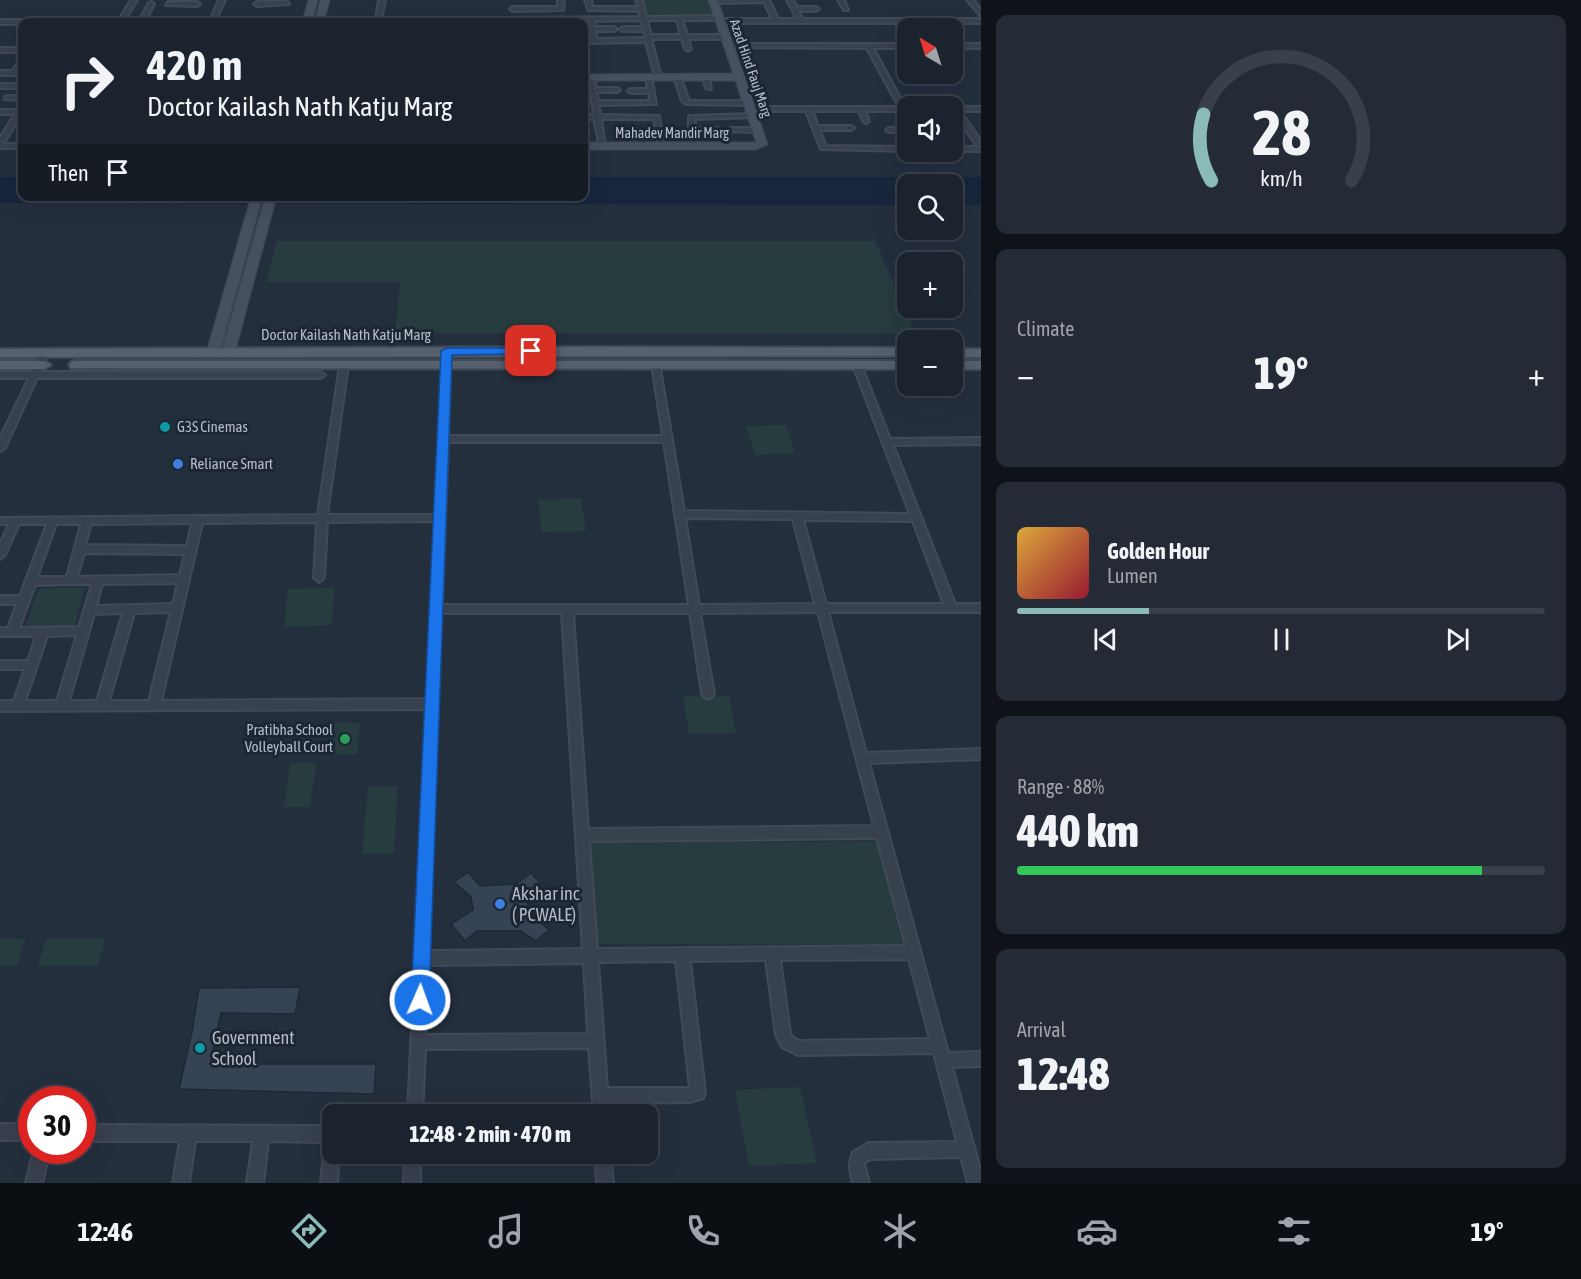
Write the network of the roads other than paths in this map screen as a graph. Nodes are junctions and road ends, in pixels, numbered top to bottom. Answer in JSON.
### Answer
{"nodes":[{"id":1,"x":134,"y":0,"type":"edge"},
{"id":2,"x":222,"y":0,"type":"edge"},
{"id":3,"x":313,"y":0,"type":"edge"},
{"id":4,"x":325,"y":0,"type":"edge"},
{"id":5,"x":382,"y":0,"type":"edge"},
{"id":6,"x":512,"y":0,"type":"edge"},
{"id":7,"x":561,"y":0,"type":"edge"},
{"id":8,"x":588,"y":0,"type":"edge"},
{"id":9,"x":639,"y":0,"type":"edge"},
{"id":10,"x":713,"y":0,"type":"edge"},
{"id":11,"x":741,"y":0,"type":"edge"},
{"id":12,"x":790,"y":0,"type":"edge"},
{"id":13,"x":841,"y":0,"type":"edge"},
{"id":14,"x":970,"y":0,"type":"edge"},
{"id":15,"x":169,"y":2,"type":"edge"},
{"id":16,"x":258,"y":2,"type":"edge"},
{"id":17,"x":287,"y":3,"type":"dead end"},
{"id":18,"x":151,"y":4,"type":"dead end"},
{"id":19,"x":197,"y":4,"type":"dead end"},
{"id":20,"x":744,"y":8,"type":"dead end"},
{"id":21,"x":513,"y":9,"type":"junction"},
{"id":22,"x":642,"y":9,"type":"junction"},
{"id":23,"x":795,"y":9,"type":"junction"},
{"id":24,"x":816,"y":9,"type":"dead end"},
{"id":25,"x":846,"y":9,"type":"dead end"},
{"id":26,"x":981,"y":14,"type":"edge"},
{"id":27,"x":160,"y":16,"type":"edge"},
{"id":28,"x":123,"y":18,"type":"edge"},
{"id":29,"x":144,"y":18,"type":"edge"},
{"id":30,"x":214,"y":18,"type":"edge"},
{"id":31,"x":252,"y":18,"type":"edge"},
{"id":32,"x":308,"y":18,"type":"edge"},
{"id":33,"x":320,"y":18,"type":"edge"},
{"id":34,"x":380,"y":18,"type":"edge"},
{"id":35,"x":513,"y":18,"type":"edge"},
{"id":36,"x":644,"y":19,"type":"junction"},
{"id":37,"x":679,"y":19,"type":"junction"},
{"id":38,"x":588,"y":20,"type":"edge"},
{"id":39,"x":591,"y":20,"type":"junction"},
{"id":40,"x":720,"y":20,"type":"junction"},
{"id":41,"x":776,"y":21,"type":"junction"},
{"id":42,"x":801,"y":21,"type":"junction"},
{"id":43,"x":981,"y":21,"type":"edge"},
{"id":44,"x":0,"y":22,"type":"edge"},
{"id":45,"x":18,"y":22,"type":"edge"},
{"id":46,"x":593,"y":29,"type":"junction"},
{"id":47,"x":614,"y":29,"type":"dead end"},
{"id":48,"x":623,"y":29,"type":"dead end"},
{"id":49,"x":646,"y":29,"type":"junction"},
{"id":50,"x":684,"y":37,"type":"junction"},
{"id":51,"x":725,"y":37,"type":"junction"},
{"id":52,"x":649,"y":39,"type":"junction"},
{"id":53,"x":588,"y":41,"type":"edge"},
{"id":54,"x":594,"y":41,"type":"junction"},
{"id":55,"x":729,"y":46,"type":"junction"},
{"id":56,"x":869,"y":46,"type":"junction"},
{"id":57,"x":897,"y":46,"type":"edge"},
{"id":58,"x":963,"y":46,"type":"edge"},
{"id":59,"x":981,"y":46,"type":"edge"},
{"id":60,"x":688,"y":49,"type":"dead end"},
{"id":61,"x":18,"y":50,"type":"edge"},
{"id":62,"x":1,"y":52,"type":"edge"},
{"id":63,"x":18,"y":67,"type":"edge"},
{"id":64,"x":0,"y":73,"type":"edge"},
{"id":65,"x":14,"y":73,"type":"junction"},
{"id":66,"x":18,"y":73,"type":"edge"},
{"id":67,"x":654,"y":77,"type":"junction"},
{"id":68,"x":677,"y":77,"type":"junction"},
{"id":69,"x":706,"y":77,"type":"junction"},
{"id":70,"x":740,"y":77,"type":"junction"},
{"id":71,"x":588,"y":78,"type":"edge"},
{"id":72,"x":588,"y":81,"type":"edge"},
{"id":73,"x":0,"y":86,"type":"edge"},
{"id":74,"x":18,"y":86,"type":"edge"},
{"id":75,"x":617,"y":90,"type":"dead end"},
{"id":76,"x":631,"y":91,"type":"dead end"},
{"id":77,"x":652,"y":91,"type":"junction"},
{"id":78,"x":898,"y":96,"type":"edge"},
{"id":79,"x":588,"y":97,"type":"edge"},
{"id":80,"x":594,"y":97,"type":"junction"},
{"id":81,"x":6,"y":98,"type":"dead end"},
{"id":82,"x":18,"y":98,"type":"edge"},
{"id":83,"x":654,"y":103,"type":"junction"},
{"id":84,"x":714,"y":103,"type":"junction"},
{"id":85,"x":808,"y":109,"type":"junction"},
{"id":86,"x":861,"y":109,"type":"junction"},
{"id":87,"x":897,"y":109,"type":"edge"},
{"id":88,"x":963,"y":109,"type":"edge"},
{"id":89,"x":18,"y":110,"type":"edge"},
{"id":90,"x":751,"y":110,"type":"junction"},
{"id":91,"x":981,"y":110,"type":"edge"},
{"id":92,"x":0,"y":112,"type":"edge"},
{"id":93,"x":18,"y":115,"type":"edge"},
{"id":94,"x":588,"y":117,"type":"edge"},
{"id":95,"x":597,"y":117,"type":"junction"},
{"id":96,"x":628,"y":117,"type":"junction"},
{"id":97,"x":657,"y":117,"type":"junction"},
{"id":98,"x":963,"y":120,"type":"edge"},
{"id":99,"x":866,"y":121,"type":"dead end"},
{"id":100,"x":816,"y":128,"type":"junction"},
{"id":101,"x":851,"y":128,"type":"dead end"},
{"id":102,"x":970,"y":129,"type":"junction"},
{"id":103,"x":981,"y":129,"type":"edge"},
{"id":104,"x":692,"y":130,"type":"junction"},
{"id":105,"x":718,"y":130,"type":"dead end"},
{"id":106,"x":729,"y":130,"type":"dead end"},
{"id":107,"x":758,"y":130,"type":"junction"},
{"id":108,"x":889,"y":130,"type":"dead end"},
{"id":109,"x":897,"y":130,"type":"edge"},
{"id":110,"x":0,"y":144,"type":"edge"},
{"id":111,"x":761,"y":145,"type":"joint"},
{"id":112,"x":18,"y":146,"type":"edge"},
{"id":113,"x":588,"y":146,"type":"edge"},
{"id":114,"x":602,"y":146,"type":"junction"},
{"id":115,"x":635,"y":146,"type":"junction"},
{"id":116,"x":662,"y":146,"type":"junction"},
{"id":117,"x":695,"y":146,"type":"junction"},
{"id":118,"x":981,"y":147,"type":"edge"},
{"id":119,"x":963,"y":148,"type":"edge"},
{"id":120,"x":897,"y":149,"type":"edge"},
{"id":121,"x":256,"y":201,"type":"edge"},
{"id":122,"x":270,"y":201,"type":"edge"},
{"id":123,"x":0,"y":353,"type":"edge"},
{"id":124,"x":213,"y":353,"type":"junction"},
{"id":125,"x":228,"y":353,"type":"junction"},
{"id":126,"x":897,"y":353,"type":"edge"},
{"id":127,"x":963,"y":353,"type":"edge"},
{"id":128,"x":981,"y":353,"type":"edge"},
{"id":129,"x":447,"y":358,"type":"junction"},
{"id":130,"x":804,"y":358,"type":"junction"},
{"id":131,"x":656,"y":364,"type":"junction"},
{"id":132,"x":0,"y":365,"type":"edge"},
{"id":133,"x":39,"y":365,"type":"junction"},
{"id":134,"x":344,"y":365,"type":"junction"},
{"id":135,"x":857,"y":365,"type":"junction"},
{"id":136,"x":897,"y":365,"type":"edge"},
{"id":137,"x":963,"y":365,"type":"edge"},
{"id":138,"x":981,"y":365,"type":"edge"},
{"id":139,"x":0,"y":375,"type":"edge"},
{"id":140,"x":321,"y":375,"type":"dead end"},
{"id":141,"x":443,"y":439,"type":"junction"},
{"id":142,"x":668,"y":439,"type":"junction"},
{"id":143,"x":981,"y":441,"type":"edge"},
{"id":144,"x":1,"y":442,"type":"edge"},
{"id":145,"x":886,"y":442,"type":"junction"},
{"id":146,"x":679,"y":514,"type":"junction"},
{"id":147,"x":797,"y":516,"type":"junction"},
{"id":148,"x":440,"y":518,"type":"junction"},
{"id":149,"x":916,"y":518,"type":"junction"},
{"id":150,"x":322,"y":519,"type":"junction"},
{"id":151,"x":16,"y":520,"type":"junction"},
{"id":152,"x":53,"y":520,"type":"junction"},
{"id":153,"x":87,"y":520,"type":"junction"},
{"id":154,"x":198,"y":520,"type":"junction"},
{"id":155,"x":0,"y":521,"type":"edge"},
{"id":156,"x":79,"y":549,"type":"junction"},
{"id":157,"x":190,"y":550,"type":"junction"},
{"id":158,"x":0,"y":555,"type":"edge"},
{"id":159,"x":319,"y":578,"type":"dead end"},
{"id":160,"x":184,"y":579,"type":"junction"},
{"id":161,"x":98,"y":580,"type":"junction"},
{"id":162,"x":31,"y":581,"type":"junction"},
{"id":163,"x":70,"y":581,"type":"junction"},
{"id":164,"x":0,"y":600,"type":"edge"},
{"id":165,"x":24,"y":600,"type":"junction"},
{"id":166,"x":177,"y":608,"type":"junction"},
{"id":167,"x":694,"y":608,"type":"junction"},
{"id":168,"x":821,"y":608,"type":"junction"},
{"id":169,"x":951,"y":608,"type":"junction"},
{"id":170,"x":981,"y":608,"type":"edge"},
{"id":171,"x":130,"y":609,"type":"junction"},
{"id":172,"x":436,"y":609,"type":"junction"},
{"id":173,"x":567,"y":609,"type":"junction"},
{"id":174,"x":90,"y":610,"type":"junction"},
{"id":175,"x":84,"y":631,"type":"junction"},
{"id":176,"x":6,"y":632,"type":"edge"},
{"id":177,"x":43,"y":632,"type":"junction"},
{"id":178,"x":0,"y":665,"type":"edge"},
{"id":179,"x":32,"y":665,"type":"junction"},
{"id":180,"x":708,"y":694,"type":"dead end"},
{"id":181,"x":432,"y":704,"type":"junction"},
{"id":182,"x":0,"y":705,"type":"edge"},
{"id":183,"x":18,"y":705,"type":"junction"},
{"id":184,"x":62,"y":705,"type":"junction"},
{"id":185,"x":102,"y":705,"type":"junction"},
{"id":186,"x":154,"y":705,"type":"junction"},
{"id":187,"x":981,"y":754,"type":"edge"},
{"id":188,"x":862,"y":758,"type":"junction"},
{"id":189,"x":881,"y":832,"type":"junction"},
{"id":190,"x":582,"y":835,"type":"junction"},
{"id":191,"x":914,"y":952,"type":"junction"},
{"id":192,"x":772,"y":953,"type":"junction"},
{"id":193,"x":682,"y":954,"type":"junction"},
{"id":194,"x":590,"y":955,"type":"junction"},
{"id":195,"x":422,"y":958,"type":"junction"},
{"id":196,"x":418,"y":1041,"type":"junction"},
{"id":197,"x":596,"y":1041,"type":"junction"},
{"id":198,"x":941,"y":1053,"type":"junction"},
{"id":199,"x":981,"y":1059,"type":"edge"},
{"id":200,"x":599,"y":1096,"type":"junction"},
{"id":201,"x":415,"y":1104,"type":"edge"},
{"id":202,"x":600,"y":1104,"type":"edge"},
{"id":203,"x":0,"y":1132,"type":"edge"},
{"id":204,"x":18,"y":1132,"type":"edge"},
{"id":205,"x":96,"y":1133,"type":"edge"},
{"id":206,"x":189,"y":1133,"type":"junction"},
{"id":207,"x":262,"y":1133,"type":"junction"},
{"id":208,"x":322,"y":1134,"type":"edge"},
{"id":209,"x":966,"y":1149,"type":"junction"},
{"id":210,"x":39,"y":1164,"type":"edge"},
{"id":211,"x":331,"y":1164,"type":"edge"},
{"id":212,"x":413,"y":1164,"type":"edge"},
{"id":213,"x":604,"y":1164,"type":"edge"},
{"id":214,"x":34,"y":1183,"type":"edge"},
{"id":215,"x":181,"y":1183,"type":"edge"},
{"id":216,"x":255,"y":1183,"type":"edge"},
{"id":217,"x":329,"y":1183,"type":"edge"},
{"id":218,"x":412,"y":1183,"type":"edge"},
{"id":219,"x":605,"y":1183,"type":"edge"},
{"id":220,"x":861,"y":1183,"type":"edge"},
{"id":221,"x":976,"y":1183,"type":"edge"}],
"edges":[{"from":1,"to":28,"type":"street"},
{"from":2,"to":30,"type":"street"},
{"from":3,"to":32,"type":"street"},
{"from":4,"to":33,"type":"street"},
{"from":5,"to":34,"type":"street"},
{"from":6,"to":21,"type":"street"},
{"from":7,"to":21,"type":"street"},
{"from":8,"to":22,"type":"street"},
{"from":9,"to":22,"type":"street"},
{"from":10,"to":11,"type":"street"},
{"from":10,"to":40,"type":"street","name":"Azad Hind Fauj Marg"},
{"from":11,"to":20,"type":"street"},
{"from":11,"to":41,"type":"street"},
{"from":12,"to":23,"type":"street"},
{"from":13,"to":25,"type":"street"},
{"from":14,"to":26,"type":"street"},
{"from":15,"to":19,"type":"street"},
{"from":15,"to":27,"type":"street"},
{"from":16,"to":17,"type":"street"},
{"from":16,"to":31,"type":"street"},
{"from":18,"to":29,"type":"street"},
{"from":21,"to":35,"type":"street"},
{"from":22,"to":36,"type":"street"},
{"from":23,"to":24,"type":"street"},
{"from":23,"to":42,"type":"street"},
{"from":36,"to":37,"type":"street"},
{"from":36,"to":39,"type":"street"},
{"from":36,"to":49,"type":"street"},
{"from":37,"to":40,"type":"street"},
{"from":37,"to":50,"type":"street"},
{"from":38,"to":39,"type":"street"},
{"from":39,"to":46,"type":"street"},
{"from":40,"to":41,"type":"street"},
{"from":40,"to":51,"type":"street","name":"Azad Hind Fauj Marg"},
{"from":41,"to":42,"type":"street"},
{"from":42,"to":43,"type":"street"},
{"from":44,"to":45,"type":"street"},
{"from":46,"to":47,"type":"street"},
{"from":46,"to":54,"type":"street"},
{"from":48,"to":49,"type":"street"},
{"from":49,"to":52,"type":"street"},
{"from":50,"to":51,"type":"street"},
{"from":50,"to":52,"type":"street"},
{"from":50,"to":60,"type":"street"},
{"from":51,"to":55,"type":"street","name":"Azad Hind Fauj Marg"},
{"from":52,"to":54,"type":"street"},
{"from":52,"to":67,"type":"street"},
{"from":53,"to":54,"type":"street"},
{"from":55,"to":56,"type":"street"},
{"from":55,"to":70,"type":"street","name":"Azad Hind Fauj Marg"},
{"from":56,"to":57,"type":"street"},
{"from":56,"to":78,"type":"street"},
{"from":58,"to":59,"type":"street"},
{"from":61,"to":62,"type":"street"},
{"from":63,"to":65,"type":"street"},
{"from":64,"to":65,"type":"street"},
{"from":65,"to":66,"type":"street"},
{"from":67,"to":68,"type":"street"},
{"from":67,"to":71,"type":"street"},
{"from":67,"to":77,"type":"street"},
{"from":68,"to":69,"type":"street"},
{"from":68,"to":84,"type":"street"},
{"from":69,"to":70,"type":"street"},
{"from":69,"to":84,"type":"street"},
{"from":70,"to":90,"type":"street","name":"Azad Hind Fauj Marg"},
{"from":72,"to":80,"type":"street"},
{"from":73,"to":74,"type":"street"},
{"from":75,"to":80,"type":"street"},
{"from":76,"to":77,"type":"street"},
{"from":77,"to":83,"type":"street"},
{"from":79,"to":80,"type":"street"},
{"from":80,"to":83,"type":"street"},
{"from":80,"to":95,"type":"street"},
{"from":81,"to":82,"type":"street"},
{"from":83,"to":97,"type":"street"},
{"from":84,"to":90,"type":"street"},
{"from":85,"to":86,"type":"street"},
{"from":85,"to":90,"type":"street"},
{"from":85,"to":100,"type":"street"},
{"from":86,"to":87,"type":"street"},
{"from":86,"to":99,"type":"street"},
{"from":88,"to":91,"type":"street"},
{"from":89,"to":92,"type":"street"},
{"from":90,"to":104,"type":"street"},
{"from":90,"to":107,"type":"street","name":"Azad Hind Fauj Marg"},
{"from":93,"to":110,"type":"street"},
{"from":94,"to":95,"type":"street"},
{"from":95,"to":96,"type":"street"},
{"from":95,"to":114,"type":"street"},
{"from":96,"to":97,"type":"street"},
{"from":96,"to":115,"type":"street"},
{"from":97,"to":116,"type":"street"},
{"from":98,"to":102,"type":"street"},
{"from":100,"to":101,"type":"street"},
{"from":100,"to":120,"type":"street"},
{"from":102,"to":103,"type":"street"},
{"from":102,"to":118,"type":"street"},
{"from":104,"to":105,"type":"street"},
{"from":104,"to":117,"type":"street"},
{"from":106,"to":107,"type":"street"},
{"from":107,"to":111,"type":"street","name":"Azad Hind Fauj Marg"},
{"from":108,"to":109,"type":"street"},
{"from":110,"to":112,"type":"street"},
{"from":111,"to":117,"type":"street","name":"Mahadev Mandir Marg"},
{"from":113,"to":114,"type":"street","name":"Mahadev Mandir Marg"},
{"from":114,"to":115,"type":"street","name":"Mahadev Mandir Marg"},
{"from":115,"to":116,"type":"street","name":"Mahadev Mandir Marg"},
{"from":116,"to":117,"type":"street","name":"Mahadev Mandir Marg"},
{"from":118,"to":119,"type":"street"},
{"from":121,"to":124,"type":"street"},
{"from":122,"to":125,"type":"street"},
{"from":123,"to":133,"type":"main road","name":"Doctor Kailash Nath Katju Marg"},
{"from":124,"to":125,"type":"main road","name":"Doctor Kailash Nath Katju Marg"},
{"from":124,"to":133,"type":"main road","name":"Doctor Kailash Nath Katju Marg"},
{"from":125,"to":129,"type":"main road","name":"Doctor Kailash Nath Katju Marg"},
{"from":126,"to":130,"type":"main road","name":"Doctor Kailash Nath Katju Marg"},
{"from":127,"to":128,"type":"main road"},
{"from":129,"to":130,"type":"main road","name":"Doctor Kailash Nath Katju Marg"},
{"from":129,"to":131,"type":"main road","name":"Doctor Kailash Nath Katju Marg"},
{"from":129,"to":134,"type":"main road","name":"Doctor Kailash Nath Katju Marg"},
{"from":129,"to":141,"type":"street"},
{"from":130,"to":131,"type":"main road","name":"Doctor Kailash Nath Katju Marg"},
{"from":130,"to":135,"type":"main road","name":"Doctor Kailash Nath Katju Marg"},
{"from":131,"to":142,"type":"street"},
{"from":132,"to":133,"type":"main road","name":"Doctor Kailash Nath Katju Marg"},
{"from":133,"to":134,"type":"main road","name":"Doctor Kailash Nath Katju Marg"},
{"from":133,"to":139,"type":"street"},
{"from":133,"to":140,"type":"street"},
{"from":133,"to":144,"type":"street"},
{"from":134,"to":150,"type":"street"},
{"from":135,"to":136,"type":"main road","name":"Doctor Kailash Nath Katju Marg"},
{"from":135,"to":145,"type":"street"},
{"from":137,"to":138,"type":"main road"},
{"from":141,"to":142,"type":"street"},
{"from":141,"to":148,"type":"street"},
{"from":142,"to":146,"type":"street"},
{"from":143,"to":145,"type":"street"},
{"from":145,"to":149,"type":"street"},
{"from":146,"to":147,"type":"street"},
{"from":146,"to":167,"type":"street"},
{"from":147,"to":149,"type":"street"},
{"from":147,"to":168,"type":"street"},
{"from":148,"to":150,"type":"street"},
{"from":148,"to":172,"type":"street"},
{"from":149,"to":169,"type":"street"},
{"from":150,"to":154,"type":"street"},
{"from":150,"to":159,"type":"street"},
{"from":151,"to":152,"type":"street"},
{"from":151,"to":155,"type":"street"},
{"from":151,"to":158,"type":"street"},
{"from":152,"to":153,"type":"street"},
{"from":152,"to":162,"type":"street"},
{"from":153,"to":154,"type":"street"},
{"from":153,"to":156,"type":"street"},
{"from":154,"to":157,"type":"street"},
{"from":156,"to":157,"type":"street"},
{"from":156,"to":163,"type":"street"},
{"from":157,"to":160,"type":"street"},
{"from":160,"to":161,"type":"street"},
{"from":160,"to":166,"type":"street"},
{"from":161,"to":163,"type":"street"},
{"from":161,"to":174,"type":"street"},
{"from":162,"to":163,"type":"street"},
{"from":162,"to":165,"type":"street"},
{"from":164,"to":165,"type":"street"},
{"from":165,"to":176,"type":"street"},
{"from":166,"to":171,"type":"street"},
{"from":166,"to":186,"type":"street"},
{"from":167,"to":168,"type":"street"},
{"from":167,"to":173,"type":"street"},
{"from":167,"to":180,"type":"street"},
{"from":168,"to":169,"type":"street"},
{"from":168,"to":188,"type":"street"},
{"from":169,"to":170,"type":"street"},
{"from":171,"to":174,"type":"street"},
{"from":171,"to":185,"type":"street"},
{"from":172,"to":173,"type":"street"},
{"from":172,"to":181,"type":"street"},
{"from":173,"to":190,"type":"street"},
{"from":174,"to":175,"type":"street"},
{"from":175,"to":177,"type":"street"},
{"from":175,"to":184,"type":"street"},
{"from":176,"to":177,"type":"street"},
{"from":177,"to":179,"type":"street"},
{"from":178,"to":179,"type":"street"},
{"from":179,"to":183,"type":"street"},
{"from":181,"to":186,"type":"street"},
{"from":181,"to":195,"type":"street"},
{"from":182,"to":183,"type":"street"},
{"from":183,"to":184,"type":"street"},
{"from":184,"to":185,"type":"street"},
{"from":185,"to":186,"type":"street"},
{"from":187,"to":188,"type":"street"},
{"from":188,"to":189,"type":"street"},
{"from":189,"to":190,"type":"street"},
{"from":189,"to":191,"type":"street"},
{"from":190,"to":194,"type":"street"},
{"from":191,"to":192,"type":"street"},
{"from":191,"to":198,"type":"street"},
{"from":192,"to":193,"type":"street"},
{"from":192,"to":198,"type":"street"},
{"from":193,"to":194,"type":"street"},
{"from":193,"to":200,"type":"street"},
{"from":194,"to":195,"type":"street"},
{"from":194,"to":197,"type":"street"},
{"from":195,"to":196,"type":"street"},
{"from":196,"to":197,"type":"street"},
{"from":196,"to":201,"type":"street"},
{"from":197,"to":200,"type":"street"},
{"from":198,"to":199,"type":"street"},
{"from":198,"to":209,"type":"street"},
{"from":200,"to":202,"type":"street"},
{"from":203,"to":204,"type":"street"},
{"from":205,"to":206,"type":"street"},
{"from":206,"to":207,"type":"street"},
{"from":206,"to":215,"type":"street"},
{"from":207,"to":208,"type":"street"},
{"from":207,"to":216,"type":"street"},
{"from":209,"to":220,"type":"street"},
{"from":209,"to":221,"type":"street"},
{"from":210,"to":214,"type":"street"},
{"from":211,"to":217,"type":"street"},
{"from":212,"to":218,"type":"street"},
{"from":213,"to":219,"type":"street"}]}
